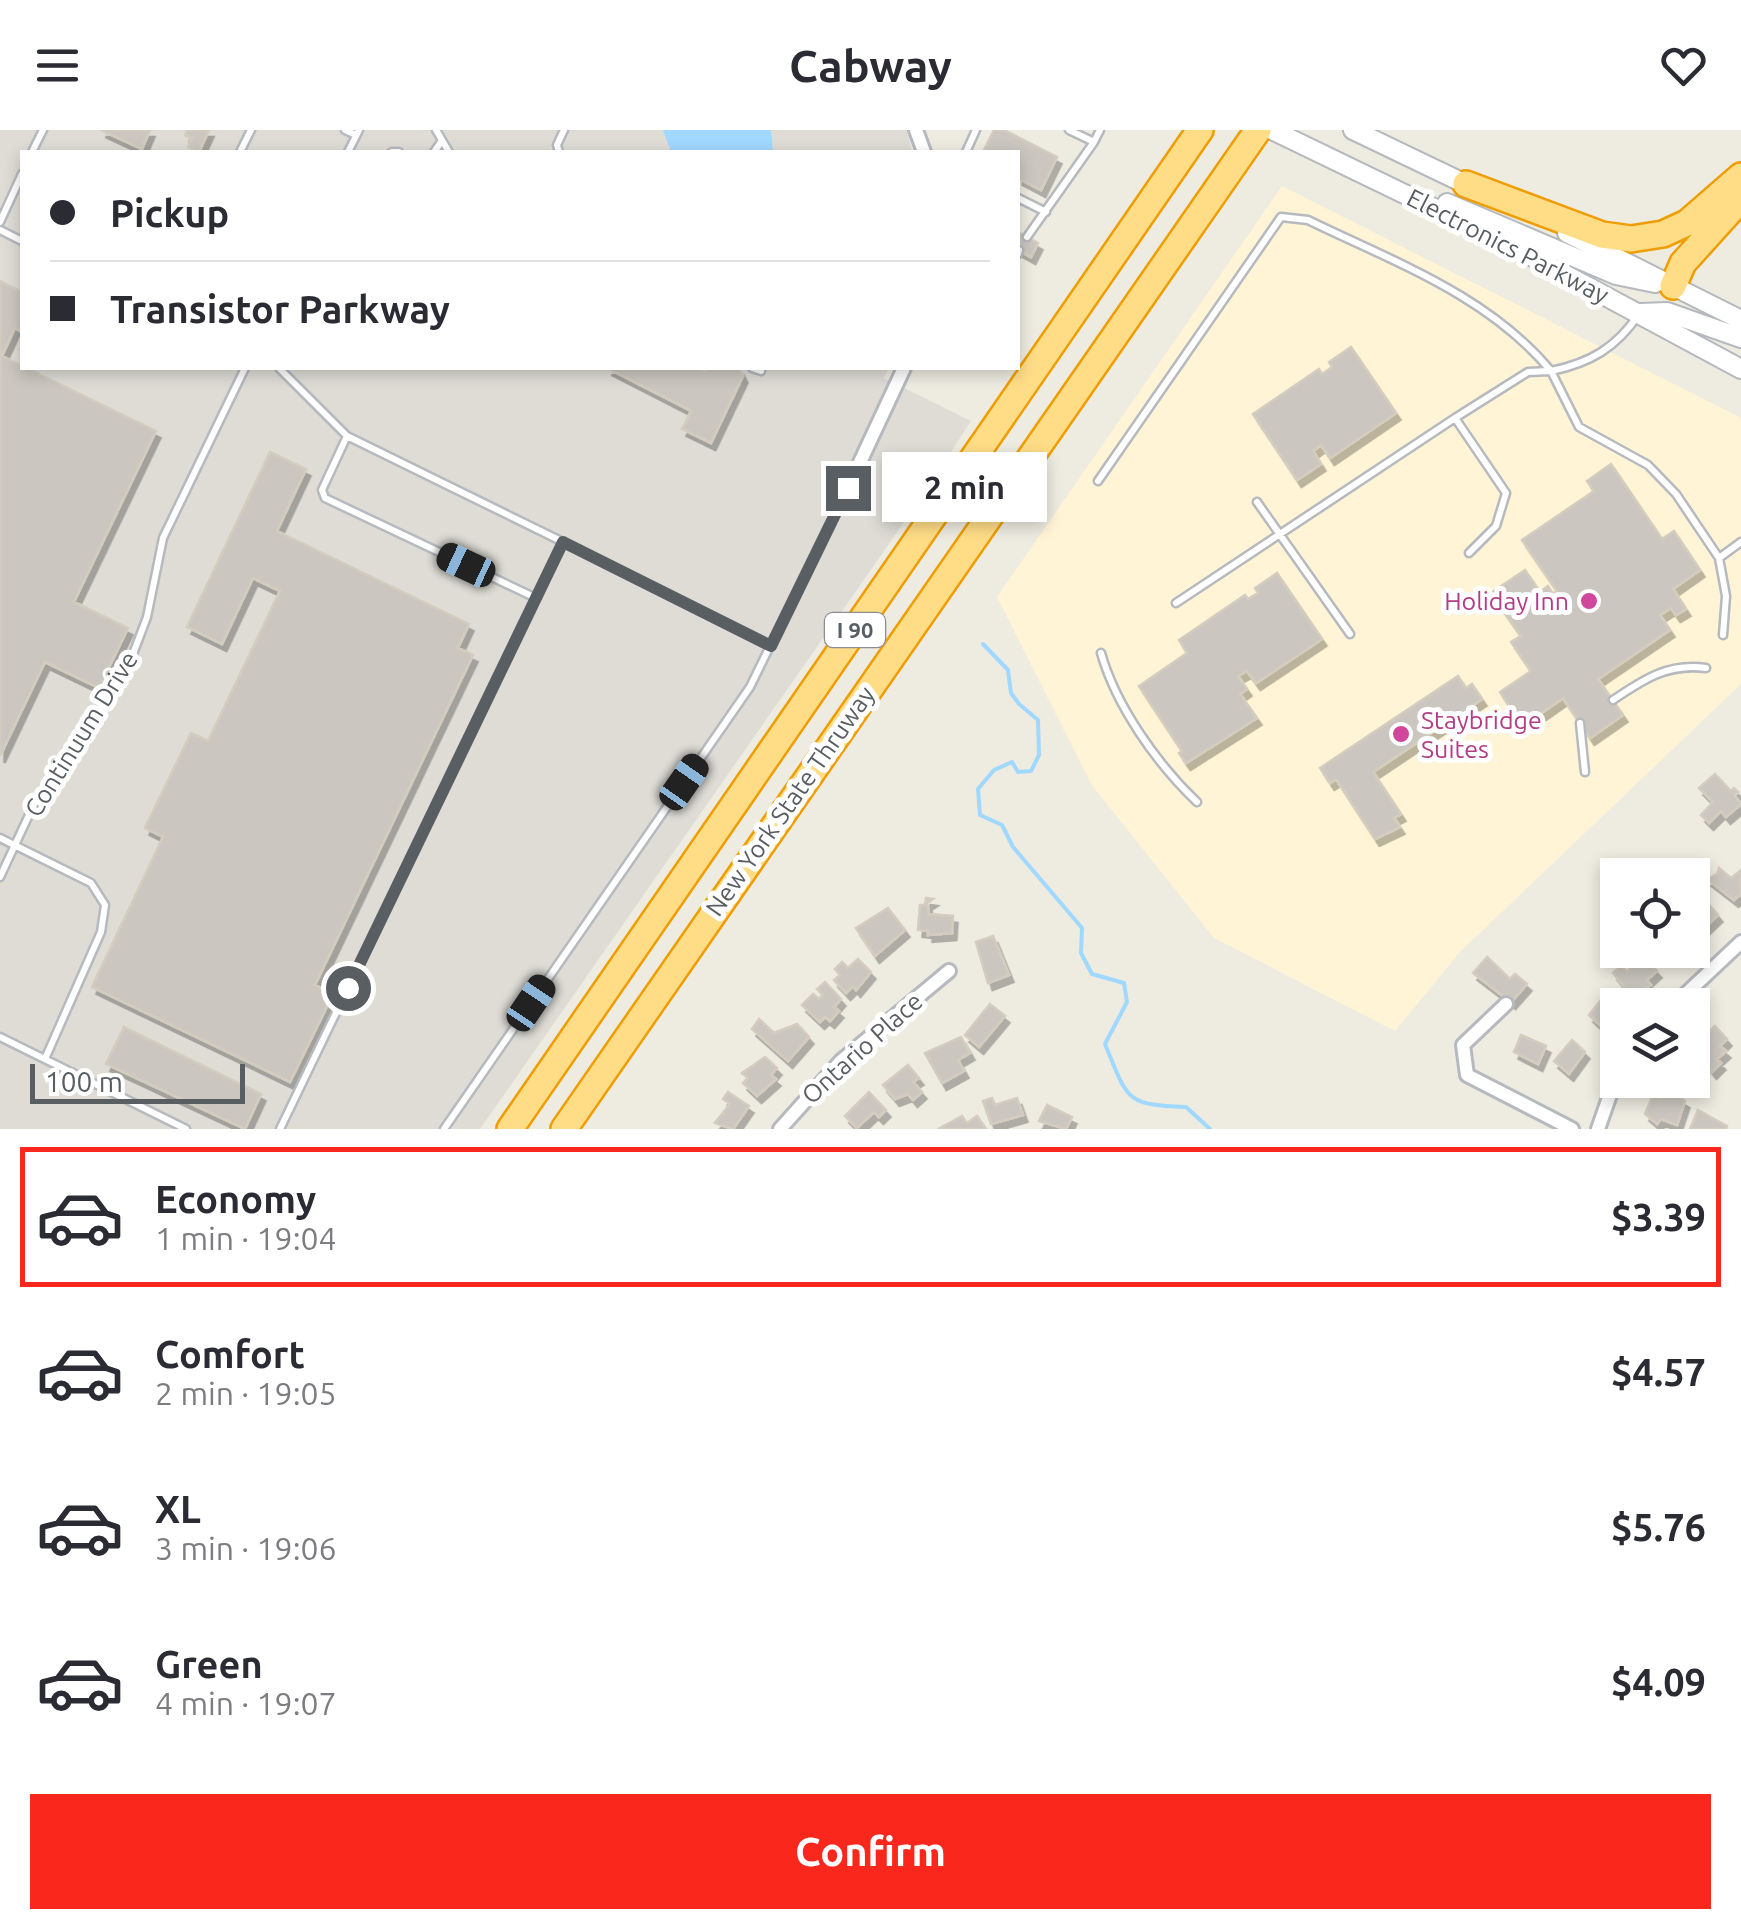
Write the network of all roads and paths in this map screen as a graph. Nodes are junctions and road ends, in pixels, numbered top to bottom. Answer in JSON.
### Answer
{"nodes":[{"id":1,"x":344,"y":130,"type":"edge"},
{"id":2,"x":436,"y":130,"type":"edge"},
{"id":3,"x":1069,"y":130,"type":"edge"},
{"id":4,"x":1100,"y":130,"type":"edge"},
{"id":5,"x":1200,"y":130,"type":"edge"},
{"id":6,"x":1272,"y":130,"type":"edge"},
{"id":7,"x":1353,"y":130,"type":"edge"},
{"id":8,"x":358,"y":133,"type":"edge"},
{"id":9,"x":1251,"y":140,"type":"edge"},
{"id":10,"x":441,"y":142,"type":"junction"},
{"id":11,"x":1094,"y":142,"type":"junction"},
{"id":12,"x":435,"y":150,"type":"edge"},
{"id":13,"x":447,"y":150,"type":"edge"},
{"id":14,"x":1741,"y":176,"type":"edge"},
{"id":15,"x":20,"y":178,"type":"edge"},
{"id":16,"x":1375,"y":180,"type":"junction"},
{"id":17,"x":1466,"y":184,"type":"junction"},
{"id":18,"x":1020,"y":199,"type":"edge"},
{"id":19,"x":1741,"y":199,"type":"edge"},
{"id":20,"x":1046,"y":212,"type":"junction"},
{"id":21,"x":1741,"y":220,"type":"edge"},
{"id":22,"x":0,"y":222,"type":"edge"},
{"id":23,"x":1026,"y":237,"type":"dead end"},
{"id":24,"x":1673,"y":286,"type":"junction"},
{"id":25,"x":1640,"y":313,"type":"junction"},
{"id":26,"x":1741,"y":320,"type":"edge"},
{"id":27,"x":1741,"y":338,"type":"edge"},
{"id":28,"x":1741,"y":369,"type":"edge"},
{"id":29,"x":244,"y":370,"type":"edge"},
{"id":30,"x":281,"y":370,"type":"edge"},
{"id":31,"x":756,"y":370,"type":"edge"},
{"id":32,"x":903,"y":370,"type":"edge"},
{"id":33,"x":1551,"y":371,"type":"junction"},
{"id":34,"x":761,"y":372,"type":"dead end"},
{"id":35,"x":1456,"y":418,"type":"junction"},
{"id":36,"x":347,"y":436,"type":"junction"},
{"id":37,"x":1098,"y":481,"type":"dead end"},
{"id":38,"x":848,"y":488,"type":"joint"},
{"id":39,"x":1258,"y":502,"type":"dead end"},
{"id":40,"x":1280,"y":534,"type":"junction"},
{"id":41,"x":563,"y":542,"type":"junction"},
{"id":42,"x":1741,"y":542,"type":"edge"},
{"id":43,"x":1470,"y":553,"type":"dead end"},
{"id":44,"x":1718,"y":558,"type":"junction"},
{"id":45,"x":536,"y":598,"type":"junction"},
{"id":46,"x":1176,"y":603,"type":"dead end"},
{"id":47,"x":1350,"y":634,"type":"dead end"},
{"id":48,"x":1723,"y":635,"type":"dead end"},
{"id":49,"x":771,"y":646,"type":"junction"},
{"id":50,"x":1102,"y":653,"type":"dead end"},
{"id":51,"x":1706,"y":668,"type":"dead end"},
{"id":52,"x":1613,"y":700,"type":"dead end"},
{"id":53,"x":1580,"y":723,"type":"dead end"},
{"id":54,"x":1585,"y":772,"type":"dead end"},
{"id":55,"x":1197,"y":802,"type":"dead end"},
{"id":56,"x":0,"y":838,"type":"edge"},
{"id":57,"x":15,"y":845,"type":"junction"},
{"id":58,"x":0,"y":877,"type":"edge"},
{"id":59,"x":1741,"y":942,"type":"edge"},
{"id":60,"x":949,"y":972,"type":"dead end"},
{"id":61,"x":1692,"y":988,"type":"edge"},
{"id":62,"x":1506,"y":1004,"type":"dead end"},
{"id":63,"x":0,"y":1037,"type":"edge"},
{"id":64,"x":46,"y":1059,"type":"junction"},
{"id":65,"x":1609,"y":1098,"type":"edge"},
{"id":66,"x":186,"y":1129,"type":"edge"},
{"id":67,"x":280,"y":1129,"type":"edge"},
{"id":68,"x":444,"y":1129,"type":"edge"},
{"id":69,"x":510,"y":1129,"type":"edge"},
{"id":70,"x":564,"y":1129,"type":"edge"},
{"id":71,"x":780,"y":1129,"type":"edge"},
{"id":72,"x":1572,"y":1129,"type":"edge"},
{"id":73,"x":1598,"y":1129,"type":"edge"}],
"edges":[{"from":1,"to":8,"type":"lane"},
{"from":2,"to":10,"type":"lane"},
{"from":3,"to":11,"type":"lane"},
{"from":4,"to":11,"type":"lane"},
{"from":5,"to":69,"type":"highway","name":"New York State Thruway","number":"I 90"},
{"from":6,"to":16,"type":"main road","name":"Electronics Parkway"},
{"from":7,"to":17,"type":"main road","name":"Electronics Parkway"},
{"from":9,"to":70,"type":"highway","name":"New York State Thruway","number":"I 90"},
{"from":10,"to":12,"type":"lane"},
{"from":10,"to":13,"type":"lane"},
{"from":11,"to":20,"type":"lane"},
{"from":14,"to":17,"type":"highway"},
{"from":15,"to":22,"type":"lane"},
{"from":16,"to":24,"type":"main road"},
{"from":16,"to":25,"type":"main road","name":"Electronics Parkway"},
{"from":17,"to":24,"type":"main road","name":"Electronics Parkway"},
{"from":18,"to":20,"type":"lane"},
{"from":19,"to":24,"type":"highway"},
{"from":20,"to":23,"type":"lane"},
{"from":21,"to":24,"type":"highway"},
{"from":24,"to":25,"type":"main road"},
{"from":24,"to":26,"type":"main road","name":"Electronics Parkway"},
{"from":25,"to":27,"type":"main road"},
{"from":25,"to":28,"type":"main road","name":"Electronics Parkway"},
{"from":25,"to":33,"type":"lane"},
{"from":29,"to":57,"type":"lane","name":"Continuum Drive"},
{"from":30,"to":36,"type":"lane"},
{"from":31,"to":34,"type":"lane"},
{"from":32,"to":38,"type":"street"},
{"from":33,"to":35,"type":"lane"},
{"from":33,"to":37,"type":"lane"},
{"from":33,"to":44,"type":"lane"},
{"from":35,"to":40,"type":"lane"},
{"from":35,"to":43,"type":"lane"},
{"from":36,"to":41,"type":"lane"},
{"from":36,"to":45,"type":"lane"},
{"from":38,"to":49,"type":"lane"},
{"from":39,"to":40,"type":"lane"},
{"from":40,"to":46,"type":"lane"},
{"from":40,"to":47,"type":"lane"},
{"from":41,"to":45,"type":"lane"},
{"from":41,"to":49,"type":"lane"},
{"from":42,"to":44,"type":"lane"},
{"from":44,"to":48,"type":"lane"},
{"from":45,"to":67,"type":"lane"},
{"from":49,"to":68,"type":"lane"},
{"from":50,"to":55,"type":"lane"},
{"from":51,"to":52,"type":"lane"},
{"from":53,"to":54,"type":"lane"},
{"from":56,"to":57,"type":"lane"},
{"from":57,"to":58,"type":"lane","name":"Continuum Drive"},
{"from":57,"to":64,"type":"lane"},
{"from":59,"to":61,"type":"street"},
{"from":60,"to":71,"type":"street","name":"Ontario Place"},
{"from":62,"to":72,"type":"street"},
{"from":63,"to":64,"type":"lane"},
{"from":64,"to":66,"type":"lane"},
{"from":65,"to":73,"type":"street"}]}
